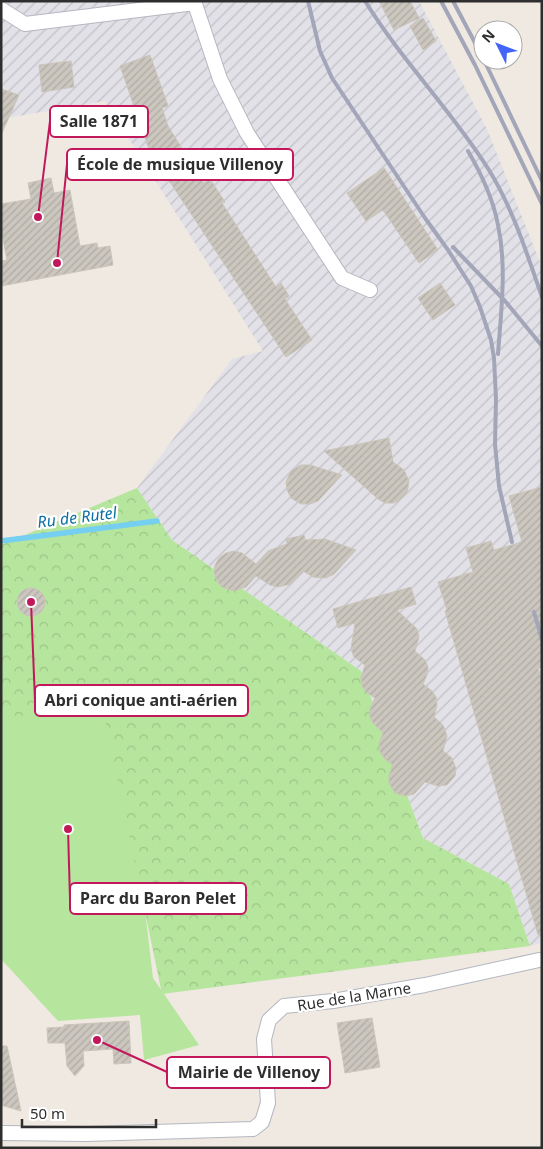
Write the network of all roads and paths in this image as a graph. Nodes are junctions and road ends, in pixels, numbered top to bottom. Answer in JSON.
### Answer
{"nodes":[{"id":1,"x":195,"y":2,"type":"edge"},
{"id":2,"x":1,"y":9,"type":"edge"},
{"id":3,"x":370,"y":290,"type":"dead end"},
{"id":4,"x":539,"y":960,"type":"dead end"},
{"id":5,"x":1,"y":1133,"type":"edge"}],
"edges":[{"from":1,"to":2,"type":"street"},
{"from":1,"to":3,"type":"street"},
{"from":4,"to":5,"type":"street","name":"Rue de la Marne"}]}
